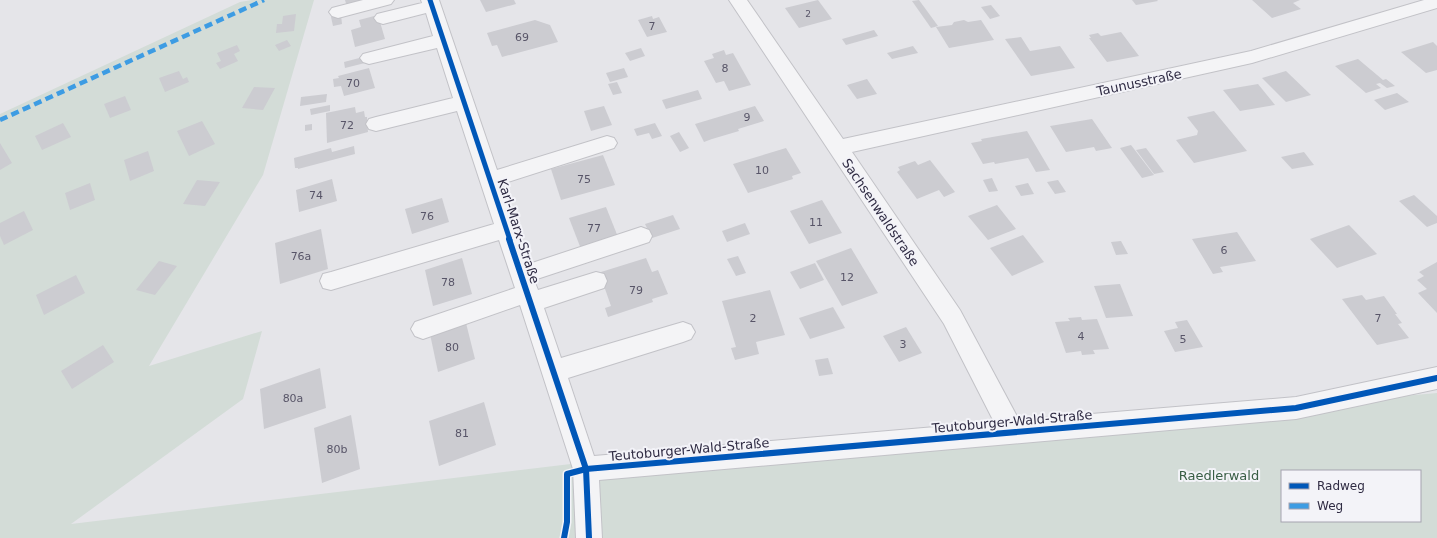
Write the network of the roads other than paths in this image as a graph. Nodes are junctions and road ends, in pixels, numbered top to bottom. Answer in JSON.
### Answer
{"nodes":[{"id":1,"x":385,"y":0,"type":"edge"},
{"id":2,"x":738,"y":0,"type":"edge"},
{"id":3,"x":1437,"y":2,"type":"edge"},
{"id":4,"x":431,"y":3,"type":"edge"},
{"id":5,"x":338,"y":12,"type":"dead end"},
{"id":6,"x":383,"y":18,"type":"dead end"},
{"id":7,"x":444,"y":40,"type":"junction"},
{"id":8,"x":369,"y":58,"type":"dead end"},
{"id":9,"x":464,"y":102,"type":"junction"},
{"id":10,"x":376,"y":124,"type":"dead end"},
{"id":11,"x":607,"y":143,"type":"dead end"},
{"id":12,"x":838,"y":148,"type":"junction"},
{"id":13,"x":490,"y":180,"type":"junction"},
{"id":14,"x":504,"y":222,"type":"junction"},
{"id":15,"x":641,"y":236,"type":"dead end"},
{"id":16,"x":375,"y":254,"type":"dead end"},
{"id":17,"x":331,"y":281,"type":"dead end"},
{"id":18,"x":596,"y":281,"type":"dead end"},
{"id":19,"x":527,"y":290,"type":"junction"},
{"id":20,"x":423,"y":329,"type":"dead end"},
{"id":21,"x":683,"y":332,"type":"dead end"},
{"id":22,"x":554,"y":371,"type":"junction"},
{"id":23,"x":1437,"y":378,"type":"edge"},
{"id":24,"x":1012,"y":432,"type":"junction"},
{"id":25,"x":586,"y":469,"type":"junction"},
{"id":26,"x":589,"y":538,"type":"edge"}],
"edges":[{"from":1,"to":5,"type":"street"},
{"from":2,"to":12,"type":"street","name":"Sachsenwaldstraße"},
{"from":3,"to":12,"type":"street","name":"Taunusstraße"},
{"from":4,"to":6,"type":"street"},
{"from":4,"to":7,"type":"street","name":"Karl-Marx-Straße"},
{"from":7,"to":8,"type":"street"},
{"from":7,"to":9,"type":"street","name":"Karl-Marx-Straße"},
{"from":9,"to":10,"type":"street"},
{"from":9,"to":13,"type":"street","name":"Karl-Marx-Straße"},
{"from":11,"to":13,"type":"street"},
{"from":12,"to":24,"type":"street","name":"Sachsenwaldstraße"},
{"from":13,"to":14,"type":"street","name":"Karl-Marx-Straße"},
{"from":14,"to":16,"type":"street"},
{"from":14,"to":17,"type":"street"},
{"from":14,"to":19,"type":"street","name":"Karl-Marx-Straße"},
{"from":15,"to":19,"type":"street"},
{"from":18,"to":19,"type":"street"},
{"from":19,"to":20,"type":"street"},
{"from":19,"to":22,"type":"street","name":"Karl-Marx-Straße"},
{"from":21,"to":22,"type":"street"},
{"from":22,"to":25,"type":"street","name":"Karl-Marx-Straße"},
{"from":23,"to":24,"type":"street","name":"Teutoburger-Wald-Straße"},
{"from":24,"to":25,"type":"street","name":"Teutoburger-Wald-Straße"},
{"from":25,"to":26,"type":"street","name":"Karl-Marx-Straße"}]}
